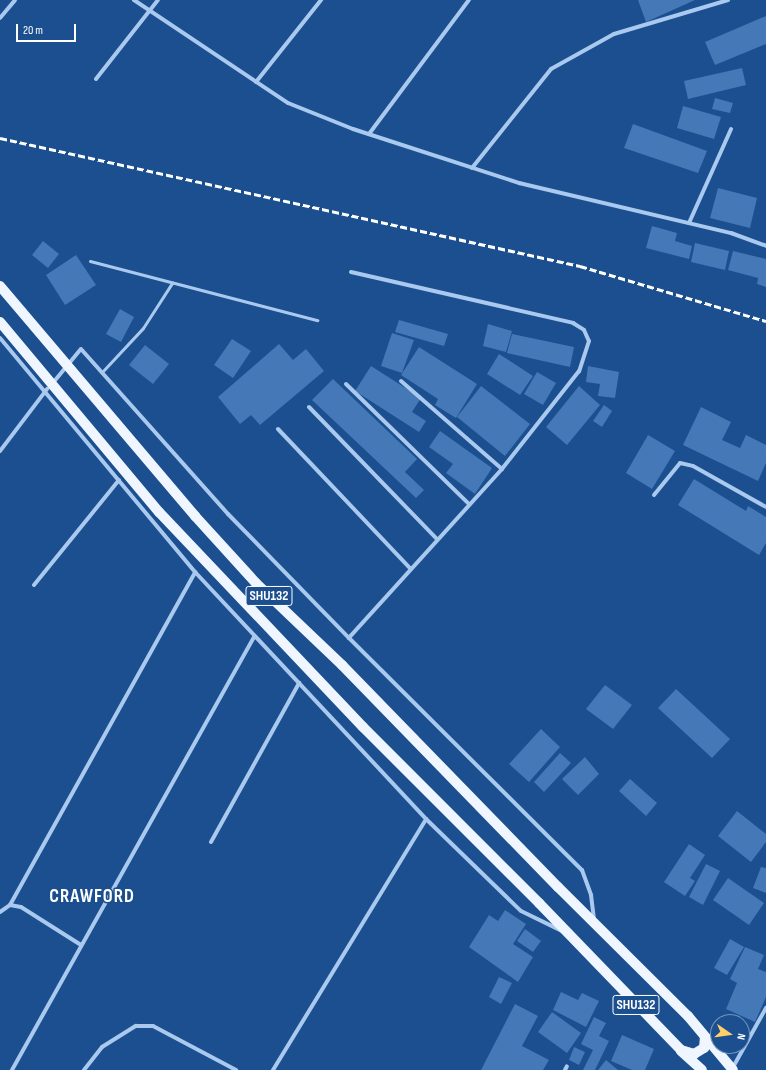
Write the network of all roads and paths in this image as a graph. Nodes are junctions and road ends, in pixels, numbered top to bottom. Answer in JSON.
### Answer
{"nodes":[{"id":1,"x":15,"y":0,"type":"edge"},
{"id":2,"x":134,"y":0,"type":"edge"},
{"id":3,"x":158,"y":0,"type":"edge"},
{"id":4,"x":321,"y":0,"type":"edge"},
{"id":5,"x":469,"y":0,"type":"edge"},
{"id":6,"x":728,"y":0,"type":"edge"},
{"id":7,"x":150,"y":11,"type":"junction"},
{"id":8,"x":0,"y":18,"type":"edge"},
{"id":9,"x":96,"y":79,"type":"dead end"},
{"id":10,"x":256,"y":82,"type":"junction"},
{"id":11,"x":731,"y":129,"type":"dead end"},
{"id":12,"x":369,"y":134,"type":"junction"},
{"id":13,"x":472,"y":168,"type":"junction"},
{"id":14,"x":689,"y":223,"type":"junction"},
{"id":15,"x":766,"y":246,"type":"edge"},
{"id":16,"x":90,"y":261,"type":"dead end"},
{"id":17,"x":351,"y":272,"type":"dead end"},
{"id":18,"x":172,"y":283,"type":"junction"},
{"id":19,"x":0,"y":286,"type":"edge"},
{"id":20,"x":317,"y":320,"type":"dead end"},
{"id":21,"x":0,"y":322,"type":"edge"},
{"id":22,"x":0,"y":338,"type":"edge"},
{"id":23,"x":102,"y":372,"type":"junction"},
{"id":24,"x":401,"y":381,"type":"dead end"},
{"id":25,"x":346,"y":384,"type":"dead end"},
{"id":26,"x":46,"y":391,"type":"junction"},
{"id":27,"x":309,"y":407,"type":"dead end"},
{"id":28,"x":278,"y":429,"type":"dead end"},
{"id":29,"x":0,"y":451,"type":"edge"},
{"id":30,"x":502,"y":469,"type":"junction"},
{"id":31,"x":119,"y":480,"type":"junction"},
{"id":32,"x":654,"y":495,"type":"dead end"},
{"id":33,"x":469,"y":504,"type":"junction"},
{"id":34,"x":766,"y":506,"type":"edge"},
{"id":35,"x":437,"y":539,"type":"junction"},
{"id":36,"x":410,"y":568,"type":"junction"},
{"id":37,"x":195,"y":572,"type":"junction"},
{"id":38,"x":34,"y":586,"type":"dead end"},
{"id":39,"x":255,"y":636,"type":"junction"},
{"id":40,"x":349,"y":638,"type":"junction"},
{"id":41,"x":299,"y":683,"type":"junction"},
{"id":42,"x":426,"y":819,"type":"junction"},
{"id":43,"x":211,"y":842,"type":"dead end"},
{"id":44,"x":10,"y":905,"type":"junction"},
{"id":45,"x":0,"y":912,"type":"edge"},
{"id":46,"x":594,"y":920,"type":"junction"},
{"id":47,"x":568,"y":933,"type":"junction"},
{"id":48,"x":82,"y":944,"type":"junction"},
{"id":49,"x":766,"y":1008,"type":"edge"},
{"id":50,"x":705,"y":1037,"type":"junction"},
{"id":51,"x":681,"y":1050,"type":"junction"},
{"id":52,"x":12,"y":1070,"type":"edge"},
{"id":53,"x":84,"y":1070,"type":"edge"},
{"id":54,"x":236,"y":1070,"type":"edge"},
{"id":55,"x":273,"y":1070,"type":"edge"},
{"id":56,"x":702,"y":1070,"type":"edge"},
{"id":57,"x":733,"y":1070,"type":"edge"}],
"edges":[{"from":1,"to":8,"type":"street"},
{"from":2,"to":7,"type":"street"},
{"from":3,"to":7,"type":"street"},
{"from":4,"to":10,"type":"street"},
{"from":5,"to":12,"type":"street"},
{"from":6,"to":13,"type":"street"},
{"from":7,"to":9,"type":"street"},
{"from":7,"to":10,"type":"street"},
{"from":10,"to":12,"type":"street"},
{"from":11,"to":14,"type":"street"},
{"from":12,"to":13,"type":"street"},
{"from":13,"to":14,"type":"street"},
{"from":14,"to":15,"type":"street"},
{"from":16,"to":18,"type":"lane"},
{"from":17,"to":30,"type":"street"},
{"from":18,"to":20,"type":"lane"},
{"from":18,"to":23,"type":"lane"},
{"from":19,"to":46,"type":"main road","number":"SHU132","bridge":true},
{"from":21,"to":47,"type":"main road","number":"SHU132","bridge":true},
{"from":22,"to":26,"type":"street"},
{"from":23,"to":26,"type":"street"},
{"from":23,"to":40,"type":"street"},
{"from":24,"to":30,"type":"street"},
{"from":25,"to":33,"type":"street"},
{"from":26,"to":29,"type":"street"},
{"from":26,"to":31,"type":"street"},
{"from":27,"to":35,"type":"street"},
{"from":28,"to":36,"type":"street"},
{"from":30,"to":33,"type":"street"},
{"from":31,"to":37,"type":"street"},
{"from":31,"to":38,"type":"street"},
{"from":32,"to":34,"type":"street"},
{"from":33,"to":35,"type":"street"},
{"from":35,"to":36,"type":"street"},
{"from":36,"to":40,"type":"street"},
{"from":37,"to":39,"type":"street"},
{"from":37,"to":44,"type":"street"},
{"from":39,"to":41,"type":"street"},
{"from":39,"to":48,"type":"street"},
{"from":40,"to":46,"type":"street"},
{"from":41,"to":42,"type":"street"},
{"from":41,"to":43,"type":"street"},
{"from":42,"to":47,"type":"street"},
{"from":42,"to":55,"type":"street"},
{"from":44,"to":45,"type":"street"},
{"from":44,"to":48,"type":"street"},
{"from":46,"to":50,"type":"main road","number":"SHU132"},
{"from":47,"to":51,"type":"main road","number":"SHU132"},
{"from":48,"to":52,"type":"street"},
{"from":49,"to":57,"type":"street"},
{"from":50,"to":51,"type":"main road"},
{"from":50,"to":57,"type":"main road","number":"SHU132"},
{"from":51,"to":56,"type":"main road"},
{"from":53,"to":54,"type":"street"}]}
